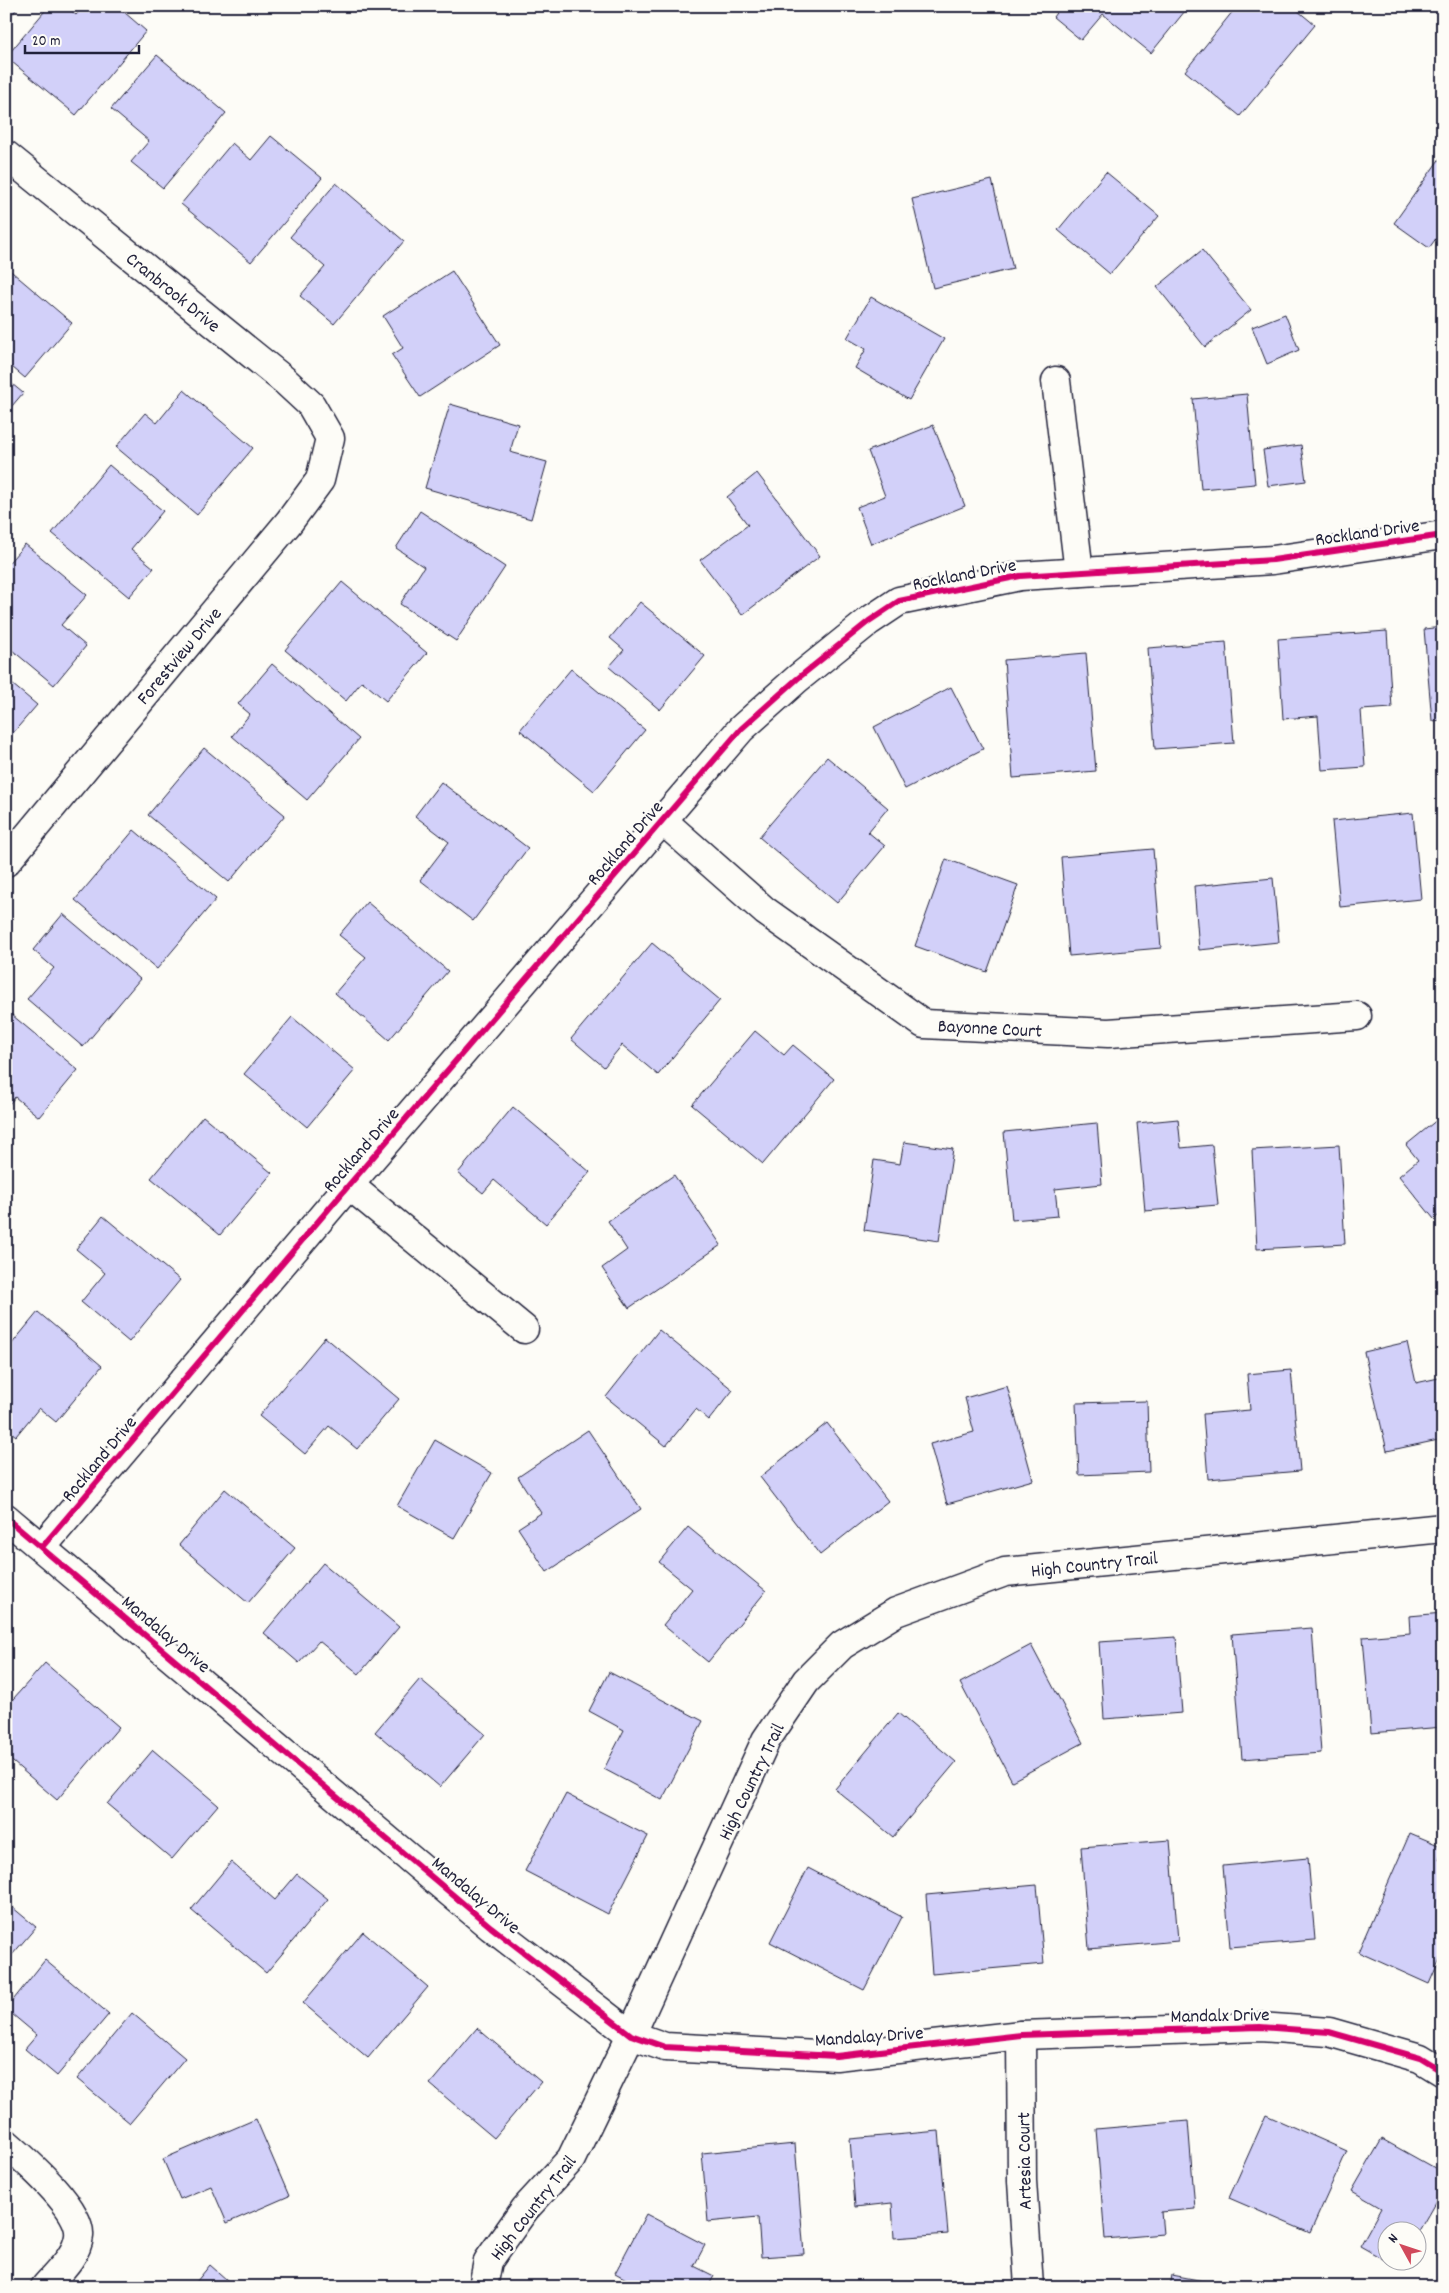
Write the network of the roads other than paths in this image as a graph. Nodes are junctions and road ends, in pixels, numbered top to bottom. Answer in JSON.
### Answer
{"nodes":[{"id":1,"x":6,"y":155,"type":"edge"},
{"id":2,"x":1056,"y":381,"type":"dead end"},
{"id":3,"x":330,"y":438,"type":"joint"},
{"id":4,"x":1443,"y":535,"type":"edge"},
{"id":5,"x":1079,"y":572,"type":"junction"},
{"id":6,"x":662,"y":820,"type":"junction"},
{"id":7,"x":6,"y":862,"type":"edge"},
{"id":8,"x":1357,"y":1016,"type":"dead end"},
{"id":9,"x":349,"y":1185,"type":"junction"},
{"id":10,"x":524,"y":1329,"type":"dead end"},
{"id":11,"x":6,"y":1518,"type":"edge"},
{"id":12,"x":1443,"y":1528,"type":"edge"},
{"id":13,"x":42,"y":1547,"type":"junction"},
{"id":14,"x":631,"y":2035,"type":"junction"},
{"id":15,"x":1021,"y":2035,"type":"junction"},
{"id":16,"x":1443,"y":2072,"type":"edge"},
{"id":17,"x":6,"y":2143,"type":"edge"},
{"id":18,"x":45,"y":2287,"type":"edge"},
{"id":19,"x":483,"y":2287,"type":"edge"},
{"id":20,"x":1029,"y":2287,"type":"edge"}],
"edges":[{"from":1,"to":3,"type":"street","name":"Cranbrook Drive"},
{"from":2,"to":5,"type":"street"},
{"from":3,"to":7,"type":"street","name":"Forestview Drive"},
{"from":4,"to":5,"type":"street","name":"Rockland Drive"},
{"from":5,"to":6,"type":"street","name":"Rockland Drive"},
{"from":6,"to":8,"type":"street","name":"Bayonne Court"},
{"from":6,"to":9,"type":"street","name":"Rockland Drive"},
{"from":9,"to":10,"type":"street"},
{"from":9,"to":13,"type":"street","name":"Rockland Drive"},
{"from":11,"to":13,"type":"street","name":"Mandalay Drive"},
{"from":12,"to":14,"type":"street","name":"High Country Trail"},
{"from":13,"to":14,"type":"street","name":"Mandalay Drive"},
{"from":14,"to":15,"type":"street","name":"Mandalay Drive"},
{"from":14,"to":19,"type":"street","name":"High Country Trail"},
{"from":15,"to":16,"type":"street","name":"Mandalx Drive"},
{"from":15,"to":20,"type":"street","name":"Artesia Court"},
{"from":17,"to":18,"type":"street"}]}
